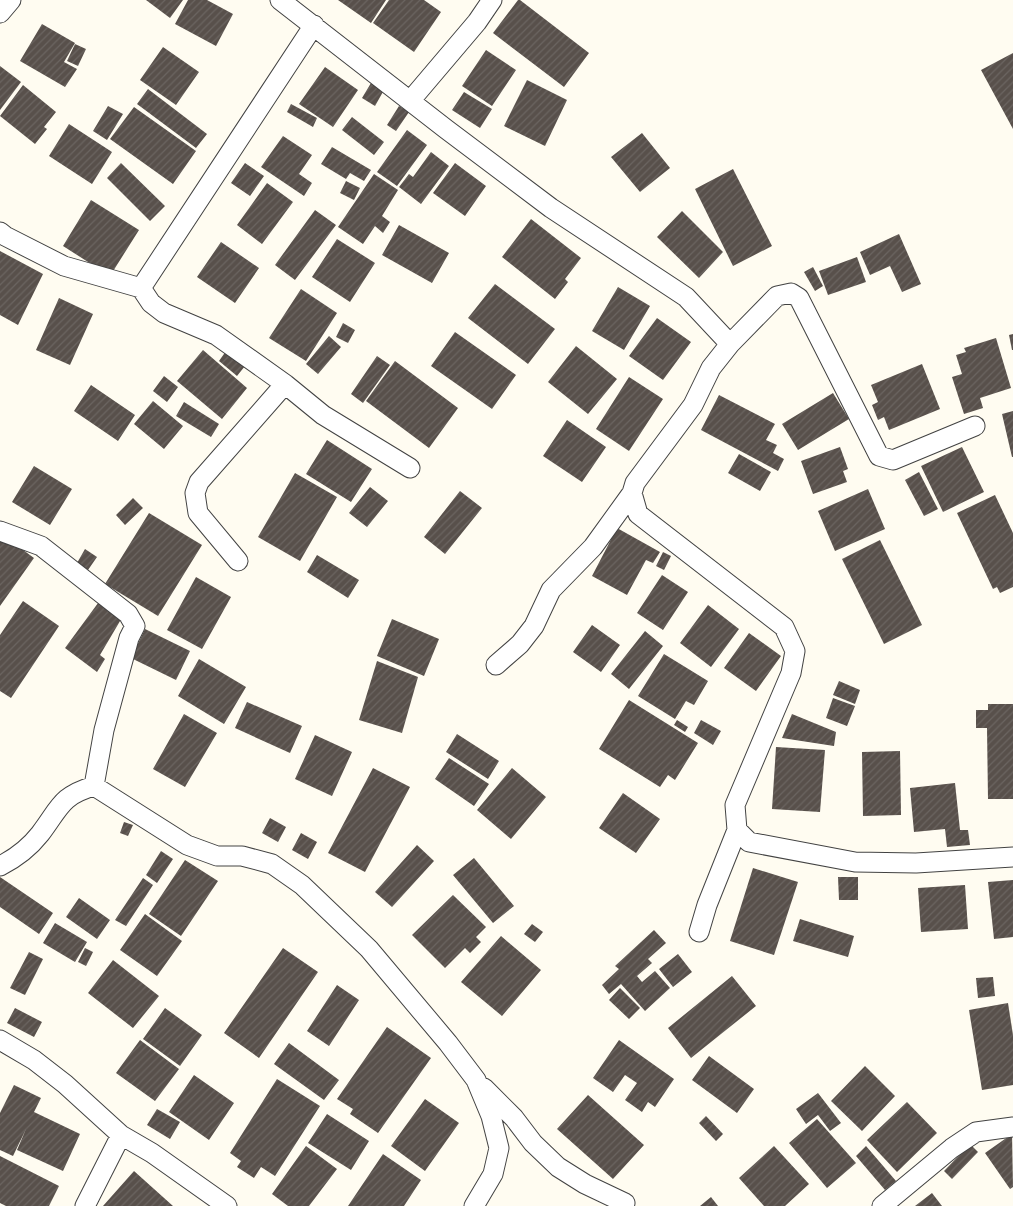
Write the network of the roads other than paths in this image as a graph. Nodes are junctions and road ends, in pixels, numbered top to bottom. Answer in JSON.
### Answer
{"nodes":[{"id":1,"x":11,"y":0,"type":"edge"},
{"id":2,"x":280,"y":0,"type":"edge"},
{"id":3,"x":492,"y":0,"type":"edge"},
{"id":4,"x":0,"y":13,"type":"edge"},
{"id":5,"x":314,"y":25,"type":"junction"},
{"id":6,"x":410,"y":101,"type":"junction"},
{"id":7,"x":0,"y":232,"type":"edge"},
{"id":8,"x":141,"y":288,"type":"junction"},
{"id":9,"x":730,"y":344,"type":"junction"},
{"id":10,"x":285,"y":384,"type":"junction"},
{"id":11,"x":975,"y":426,"type":"dead end"},
{"id":12,"x":410,"y":468,"type":"dead end"},
{"id":13,"x":632,"y":493,"type":"junction"},
{"id":14,"x":0,"y":531,"type":"edge"},
{"id":15,"x":238,"y":561,"type":"dead end"},
{"id":16,"x":496,"y":665,"type":"dead end"},
{"id":17,"x":94,"y":786,"type":"junction"},
{"id":18,"x":737,"y":830,"type":"junction"},
{"id":19,"x":1013,"y":857,"type":"edge"},
{"id":20,"x":0,"y":866,"type":"edge"},
{"id":21,"x":699,"y":932,"type":"dead end"},
{"id":22,"x":0,"y":1040,"type":"edge"},
{"id":23,"x":476,"y":1080,"type":"junction"},
{"id":24,"x":1013,"y":1127,"type":"edge"},
{"id":25,"x":121,"y":1134,"type":"junction"},
{"id":26,"x":625,"y":1203,"type":"dead end"},
{"id":27,"x":85,"y":1206,"type":"edge"},
{"id":28,"x":227,"y":1206,"type":"edge"},
{"id":29,"x":474,"y":1206,"type":"edge"},
{"id":30,"x":882,"y":1206,"type":"edge"}],
"edges":[{"from":1,"to":4,"type":"street"},
{"from":2,"to":5,"type":"street"},
{"from":3,"to":6,"type":"street"},
{"from":5,"to":6,"type":"street"},
{"from":5,"to":8,"type":"street"},
{"from":6,"to":9,"type":"street"},
{"from":7,"to":8,"type":"street"},
{"from":8,"to":10,"type":"street"},
{"from":9,"to":11,"type":"street"},
{"from":9,"to":13,"type":"street"},
{"from":10,"to":12,"type":"street"},
{"from":10,"to":15,"type":"street"},
{"from":13,"to":16,"type":"street"},
{"from":13,"to":18,"type":"street"},
{"from":14,"to":17,"type":"street"},
{"from":17,"to":20,"type":"street"},
{"from":17,"to":23,"type":"street"},
{"from":18,"to":19,"type":"street"},
{"from":18,"to":21,"type":"street"},
{"from":22,"to":25,"type":"street"},
{"from":23,"to":26,"type":"street"},
{"from":23,"to":29,"type":"street"},
{"from":24,"to":30,"type":"street"},
{"from":25,"to":27,"type":"street"},
{"from":25,"to":28,"type":"street"}]}
